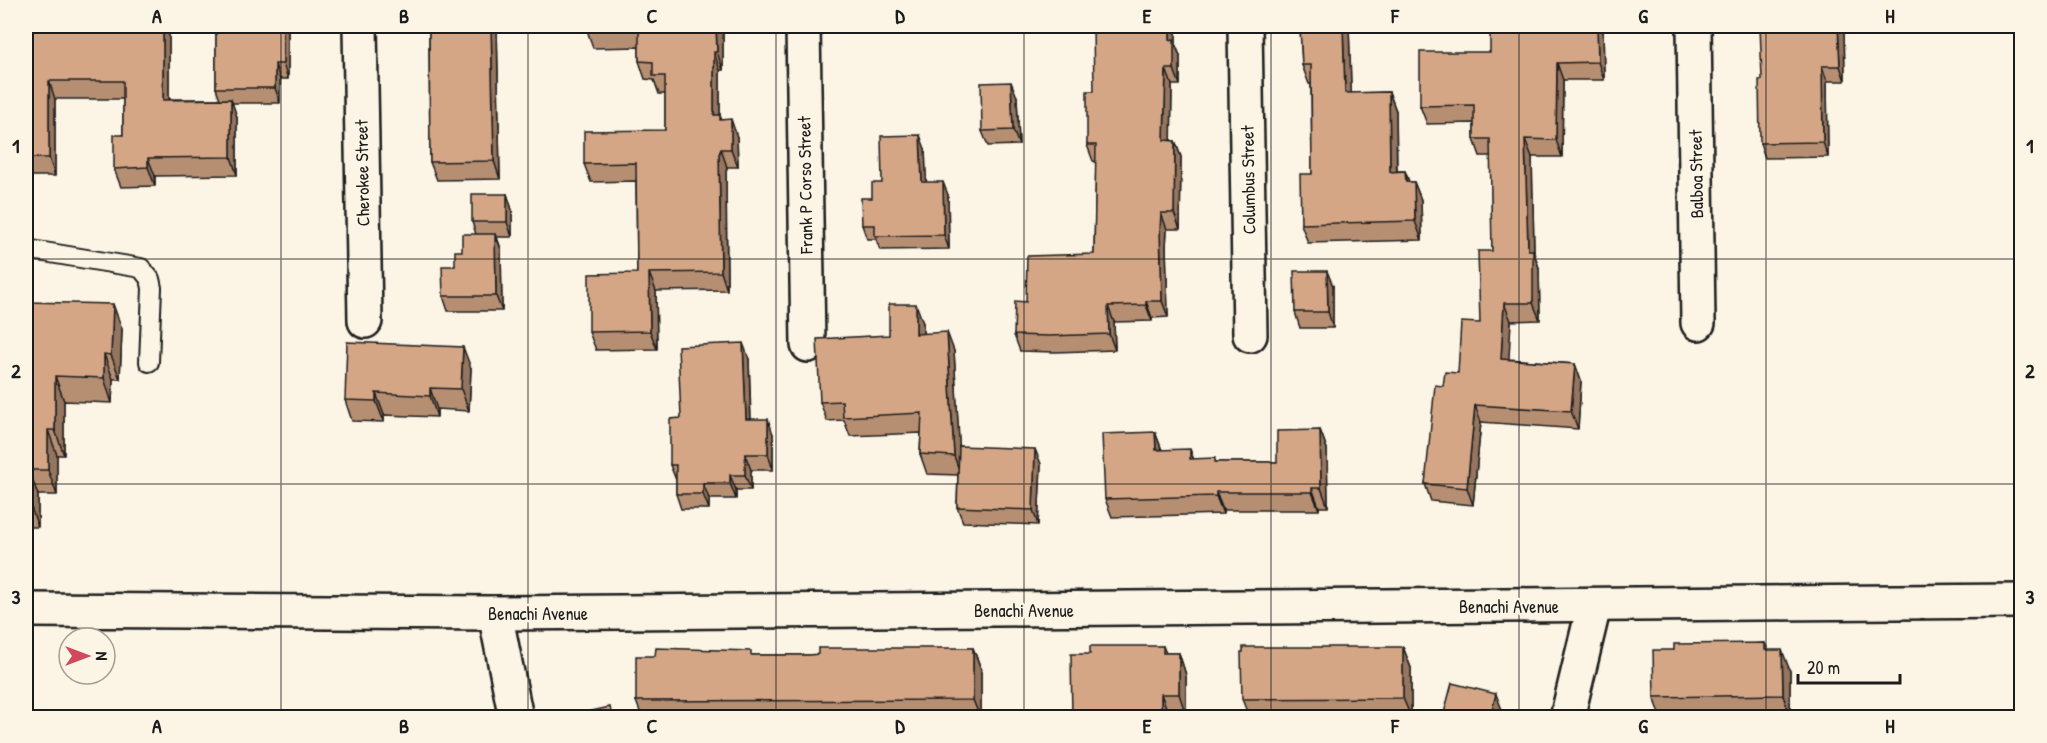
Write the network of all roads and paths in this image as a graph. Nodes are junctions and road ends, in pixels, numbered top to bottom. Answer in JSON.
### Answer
{"nodes":[{"id":1,"x":360,"y":26,"type":"edge"},
{"id":2,"x":803,"y":26,"type":"edge"},
{"id":3,"x":1245,"y":26,"type":"edge"},
{"id":4,"x":1694,"y":26,"type":"edge"},
{"id":5,"x":26,"y":249,"type":"edge"},
{"id":6,"x":365,"y":321,"type":"dead end"},
{"id":7,"x":1698,"y":323,"type":"dead end"},
{"id":8,"x":1251,"y":335,"type":"dead end"},
{"id":9,"x":808,"y":345,"type":"dead end"},
{"id":10,"x":149,"y":362,"type":"dead end"},
{"id":11,"x":2022,"y":601,"type":"edge"},
{"id":12,"x":1594,"y":606,"type":"junction"},
{"id":13,"x":26,"y":610,"type":"edge"},
{"id":14,"x":495,"y":613,"type":"junction"},
{"id":15,"x":516,"y":717,"type":"edge"},
{"id":16,"x":1567,"y":717,"type":"edge"}],
"edges":[{"from":1,"to":6,"type":"street","name":"Cherokee Street"},
{"from":2,"to":9,"type":"street","name":"Frank P Corso Street"},
{"from":3,"to":8,"type":"street","name":"Columbus Street"},
{"from":4,"to":7,"type":"street","name":"Balboa Street"},
{"from":5,"to":10,"type":"lane"},
{"from":11,"to":12,"type":"street","name":"Benachi Avenue"},
{"from":12,"to":14,"type":"street","name":"Benachi Avenue"},
{"from":12,"to":16,"type":"street"},
{"from":13,"to":14,"type":"street","name":"Benachi Avenue"},
{"from":14,"to":15,"type":"street"}]}
